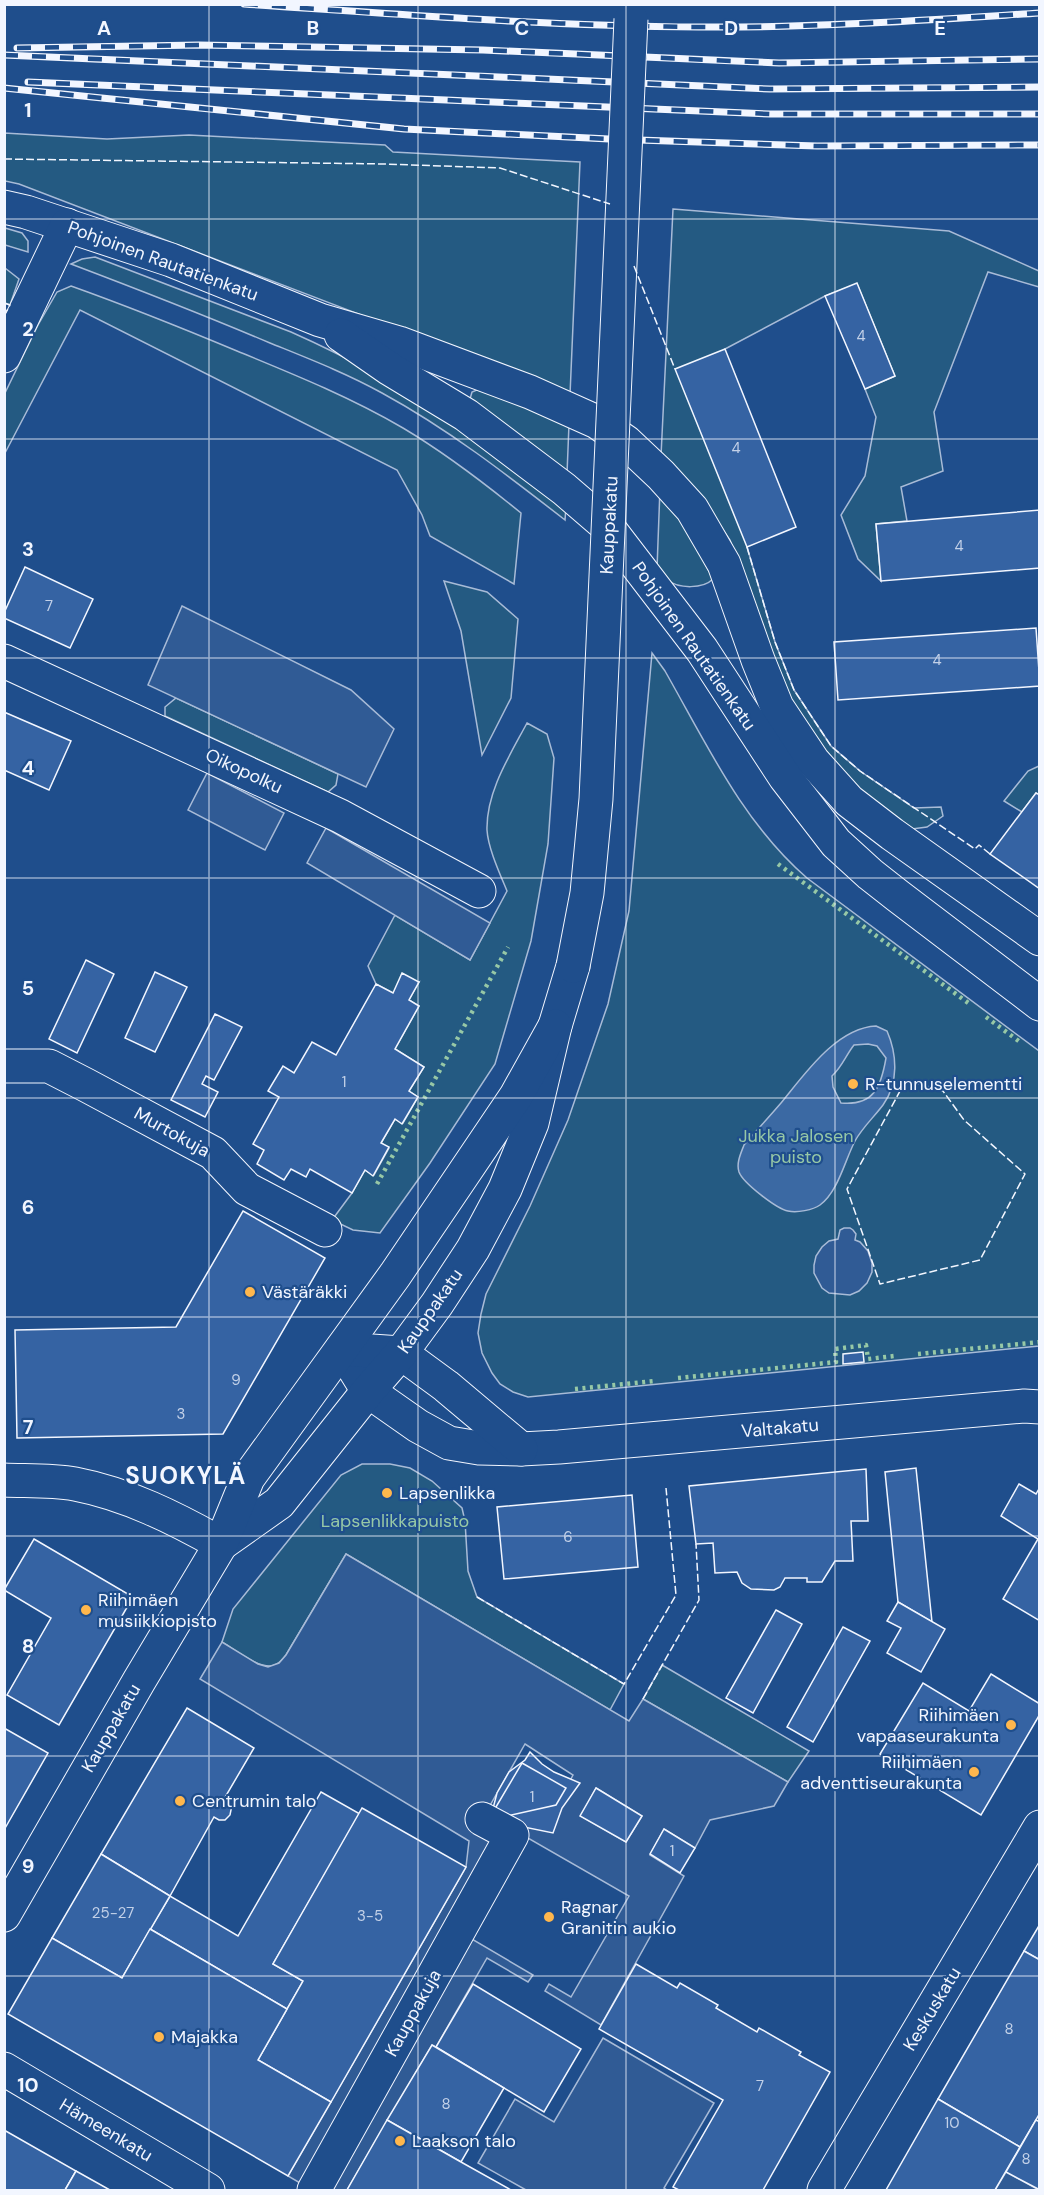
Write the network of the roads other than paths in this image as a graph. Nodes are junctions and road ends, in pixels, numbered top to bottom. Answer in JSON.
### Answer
{"nodes":[{"id":1,"x":631,"y":12,"type":"edge"},
{"id":2,"x":4,"y":207,"type":"edge"},
{"id":3,"x":67,"y":225,"type":"junction"},
{"id":4,"x":320,"y":320,"type":"junction"},
{"id":5,"x":4,"y":356,"type":"edge"},
{"id":6,"x":4,"y":660,"type":"edge"},
{"id":7,"x":479,"y":891,"type":"dead end"},
{"id":8,"x":1040,"y":939,"type":"edge"},
{"id":9,"x":1040,"y":1004,"type":"edge"},
{"id":10,"x":555,"y":1026,"type":"junction"},
{"id":11,"x":4,"y":1066,"type":"edge"},
{"id":12,"x":325,"y":1230,"type":"dead end"},
{"id":13,"x":342,"y":1349,"type":"junction"},
{"id":14,"x":401,"y":1353,"type":"junction"},
{"id":15,"x":368,"y":1391,"type":"junction"},
{"id":16,"x":1040,"y":1407,"type":"edge"},
{"id":17,"x":520,"y":1449,"type":"junction"},
{"id":18,"x":4,"y":1480,"type":"edge"},
{"id":19,"x":221,"y":1544,"type":"junction"},
{"id":20,"x":482,"y":1818,"type":"dead end"},
{"id":21,"x":1040,"y":1827,"type":"edge"},
{"id":22,"x":4,"y":1915,"type":"edge"},
{"id":23,"x":4,"y":2069,"type":"edge"},
{"id":24,"x":208,"y":2190,"type":"edge"},
{"id":25,"x":314,"y":2190,"type":"edge"},
{"id":26,"x":824,"y":2190,"type":"edge"}],
"edges":[{"from":1,"to":10,"type":"street","name":"Kauppakatu","bridge":true},
{"from":2,"to":3,"type":"street","name":"Pohjoinen Rautatienkatu"},
{"from":3,"to":4,"type":"street","name":"Pohjoinen Rautatienkatu"},
{"from":3,"to":5,"type":"street"},
{"from":4,"to":8,"type":"street","name":"Pohjoinen Rautatienkatu"},
{"from":4,"to":9,"type":"street","name":"Pohjoinen Rautatienkatu"},
{"from":6,"to":7,"type":"street","name":"Oikopolku"},
{"from":10,"to":13,"type":"street","name":"Kauppakatu"},
{"from":10,"to":14,"type":"street","name":"Kauppakatu"},
{"from":11,"to":12,"type":"street","name":"Murtokuja"},
{"from":13,"to":14,"type":"street"},
{"from":13,"to":15,"type":"street","name":"Valtakatu"},
{"from":13,"to":19,"type":"street","name":"Kauppakatu"},
{"from":14,"to":15,"type":"street","name":"Kauppakatu"},
{"from":14,"to":17,"type":"street"},
{"from":15,"to":17,"type":"street","name":"Valtakatu"},
{"from":15,"to":19,"type":"street","name":"Kauppakatu"},
{"from":16,"to":17,"type":"street","name":"Valtakatu"},
{"from":18,"to":19,"type":"street"},
{"from":19,"to":22,"type":"street","name":"Kauppakatu"},
{"from":20,"to":25,"type":"street","name":"Kauppakuja"},
{"from":21,"to":26,"type":"street","name":"Keskuskatu"},
{"from":23,"to":24,"type":"street","name":"Hämeenkatu"}]}
